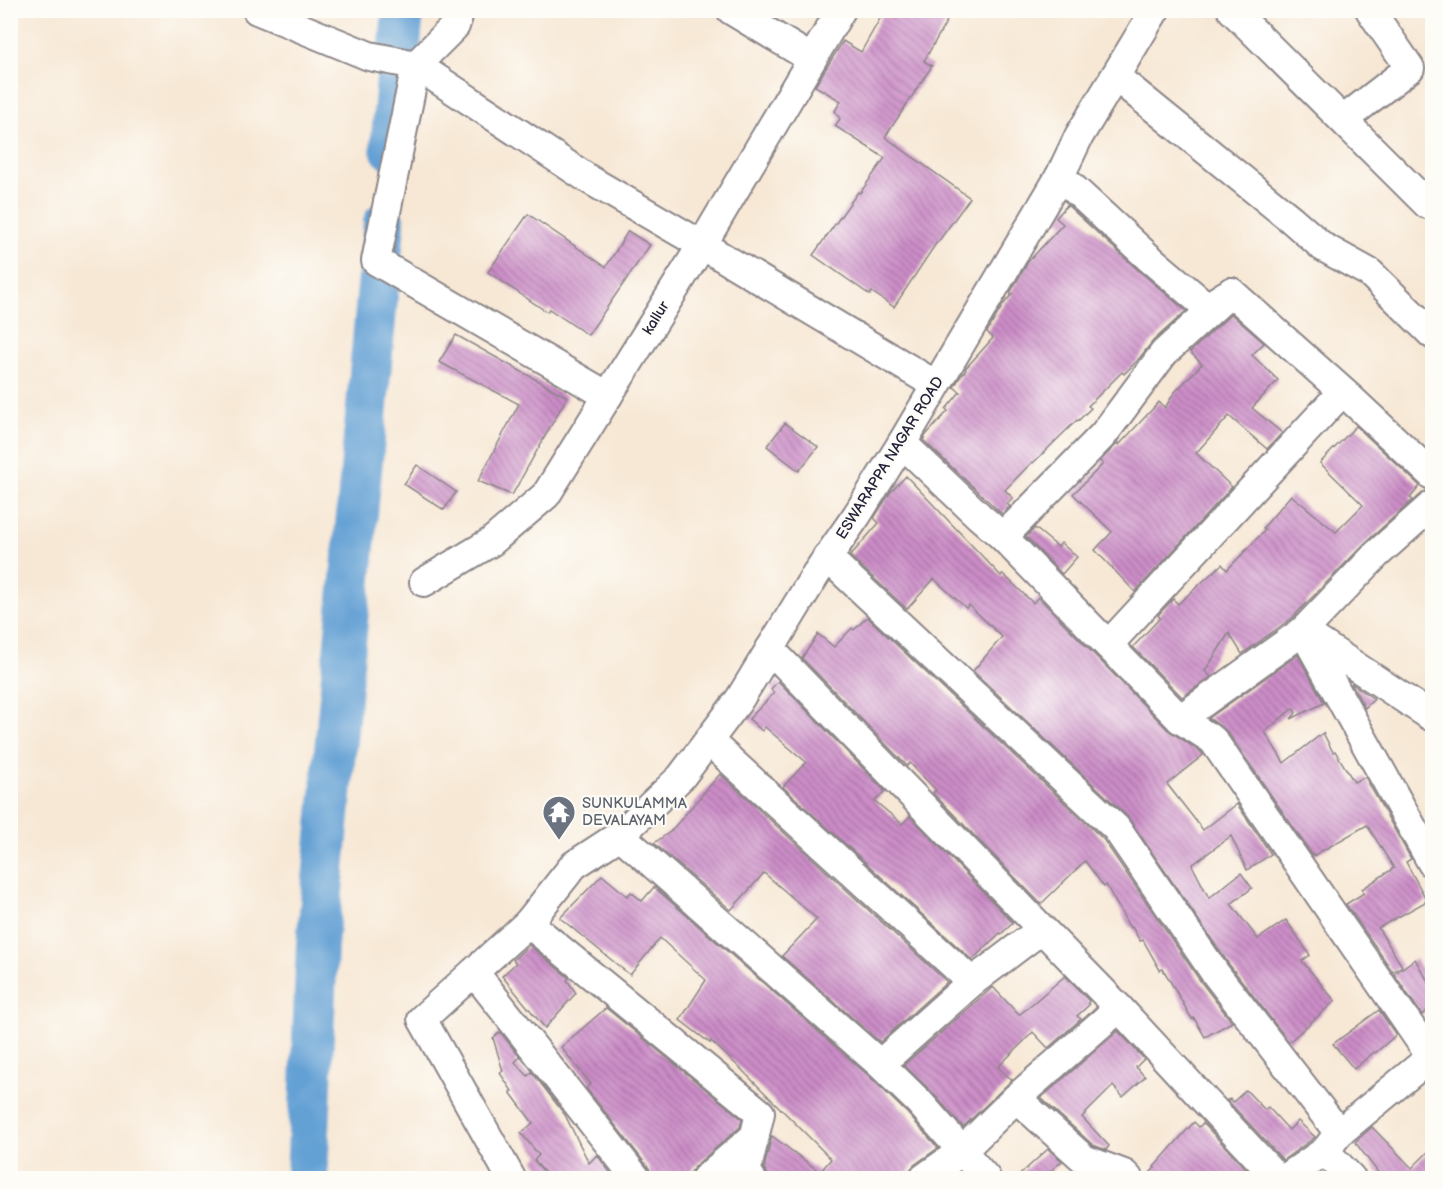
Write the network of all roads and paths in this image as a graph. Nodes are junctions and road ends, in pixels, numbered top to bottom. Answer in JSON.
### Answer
{"nodes":[{"id":1,"x":257,"y":10,"type":"edge"},
{"id":2,"x":460,"y":10,"type":"edge"},
{"id":3,"x":731,"y":10,"type":"edge"},
{"id":4,"x":841,"y":10,"type":"edge"},
{"id":5,"x":1155,"y":10,"type":"edge"},
{"id":6,"x":1232,"y":10,"type":"edge"},
{"id":7,"x":1370,"y":10,"type":"edge"},
{"id":8,"x":812,"y":59,"type":"junction"},
{"id":9,"x":416,"y":65,"type":"junction"},
{"id":10,"x":1116,"y":77,"type":"junction"},
{"id":11,"x":1343,"y":120,"type":"junction"},
{"id":12,"x":1060,"y":176,"type":"junction"},
{"id":13,"x":1432,"y":200,"type":"edge"},
{"id":14,"x":702,"y":244,"type":"junction"},
{"id":15,"x":1231,"y":292,"type":"junction"},
{"id":16,"x":1432,"y":334,"type":"edge"},
{"id":17,"x":936,"y":385,"type":"junction"},
{"id":18,"x":1342,"y":392,"type":"junction"},
{"id":19,"x":608,"y":396,"type":"junction"},
{"id":20,"x":902,"y":443,"type":"junction"},
{"id":21,"x":1432,"y":476,"type":"edge"},
{"id":22,"x":1432,"y":505,"type":"edge"},
{"id":23,"x":1003,"y":537,"type":"junction"},
{"id":24,"x":827,"y":557,"type":"junction"},
{"id":25,"x":424,"y":582,"type":"dead end"},
{"id":26,"x":1303,"y":631,"type":"junction"},
{"id":27,"x":1108,"y":645,"type":"junction"},
{"id":28,"x":770,"y":649,"type":"junction"},
{"id":29,"x":1432,"y":717,"type":"edge"},
{"id":30,"x":1180,"y":719,"type":"junction"},
{"id":31,"x":709,"y":741,"type":"junction"},
{"id":32,"x":620,"y":835,"type":"junction"},
{"id":33,"x":1432,"y":862,"type":"edge"},
{"id":34,"x":528,"y":923,"type":"junction"},
{"id":35,"x":1042,"y":929,"type":"junction"},
{"id":36,"x":474,"y":972,"type":"junction"},
{"id":37,"x":972,"y":982,"type":"junction"},
{"id":38,"x":1119,"y":1008,"type":"junction"},
{"id":39,"x":1431,"y":1048,"type":"edge"},
{"id":40,"x":880,"y":1064,"type":"junction"},
{"id":41,"x":1016,"y":1098,"type":"junction"},
{"id":42,"x":755,"y":1136,"type":"junction"},
{"id":43,"x":1332,"y":1142,"type":"junction"},
{"id":44,"x":962,"y":1151,"type":"junction"},
{"id":45,"x":511,"y":1179,"type":"edge"},
{"id":46,"x":636,"y":1179,"type":"edge"},
{"id":47,"x":706,"y":1179,"type":"edge"},
{"id":48,"x":751,"y":1179,"type":"edge"},
{"id":49,"x":924,"y":1179,"type":"edge"},
{"id":50,"x":986,"y":1179,"type":"edge"},
{"id":51,"x":1128,"y":1179,"type":"edge"},
{"id":52,"x":1277,"y":1179,"type":"edge"},
{"id":53,"x":1286,"y":1179,"type":"edge"},
{"id":54,"x":1351,"y":1179,"type":"edge"}],
"edges":[{"from":1,"to":9,"type":"street"},
{"from":2,"to":9,"type":"street"},
{"from":3,"to":8,"type":"street"},
{"from":4,"to":8,"type":"street","name":"kallur"},
{"from":5,"to":10,"type":"street","name":"ESWARAPPA NAGAR ROAD"},
{"from":6,"to":11,"type":"street"},
{"from":7,"to":11,"type":"street"},
{"from":8,"to":14,"type":"street","name":"kallur"},
{"from":9,"to":14,"type":"street"},
{"from":9,"to":19,"type":"street"},
{"from":10,"to":12,"type":"street","name":"ESWARAPPA NAGAR ROAD"},
{"from":10,"to":16,"type":"street"},
{"from":11,"to":13,"type":"street"},
{"from":12,"to":15,"type":"street"},
{"from":12,"to":17,"type":"street","name":"ESWARAPPA NAGAR ROAD"},
{"from":14,"to":17,"type":"street"},
{"from":14,"to":19,"type":"street","name":"kallur"},
{"from":15,"to":18,"type":"street"},
{"from":15,"to":23,"type":"street"},
{"from":17,"to":20,"type":"street","name":"ESWARAPPA NAGAR ROAD"},
{"from":18,"to":21,"type":"street"},
{"from":18,"to":27,"type":"street"},
{"from":19,"to":25,"type":"street","name":"kallur"},
{"from":20,"to":23,"type":"street"},
{"from":20,"to":24,"type":"street","name":"ESWARAPPA NAGAR ROAD"},
{"from":22,"to":26,"type":"street"},
{"from":23,"to":27,"type":"street"},
{"from":24,"to":28,"type":"street","name":"ESWARAPPA NAGAR ROAD"},
{"from":24,"to":43,"type":"street"},
{"from":26,"to":29,"type":"street"},
{"from":26,"to":30,"type":"street"},
{"from":26,"to":33,"type":"street"},
{"from":27,"to":30,"type":"street"},
{"from":28,"to":31,"type":"street","name":"ESWARAPPA NAGAR ROAD"},
{"from":28,"to":35,"type":"street"},
{"from":30,"to":39,"type":"street"},
{"from":31,"to":32,"type":"street","name":"ESWARAPPA NAGAR ROAD"},
{"from":31,"to":37,"type":"street"},
{"from":32,"to":34,"type":"street","name":"ESWARAPPA NAGAR ROAD"},
{"from":32,"to":40,"type":"street"},
{"from":34,"to":36,"type":"street","name":"ESWARAPPA NAGAR ROAD"},
{"from":34,"to":42,"type":"street"},
{"from":35,"to":37,"type":"street"},
{"from":35,"to":38,"type":"street"},
{"from":36,"to":45,"type":"street","name":"ESWARAPPA NAGAR ROAD"},
{"from":36,"to":46,"type":"street"},
{"from":37,"to":40,"type":"street"},
{"from":38,"to":41,"type":"street"},
{"from":38,"to":52,"type":"street"},
{"from":39,"to":43,"type":"street"},
{"from":40,"to":44,"type":"street"},
{"from":41,"to":44,"type":"street"},
{"from":41,"to":51,"type":"street"},
{"from":42,"to":47,"type":"street"},
{"from":42,"to":48,"type":"street"},
{"from":43,"to":53,"type":"street"},
{"from":43,"to":54,"type":"street"},
{"from":44,"to":49,"type":"street"},
{"from":44,"to":50,"type":"street"}]}
